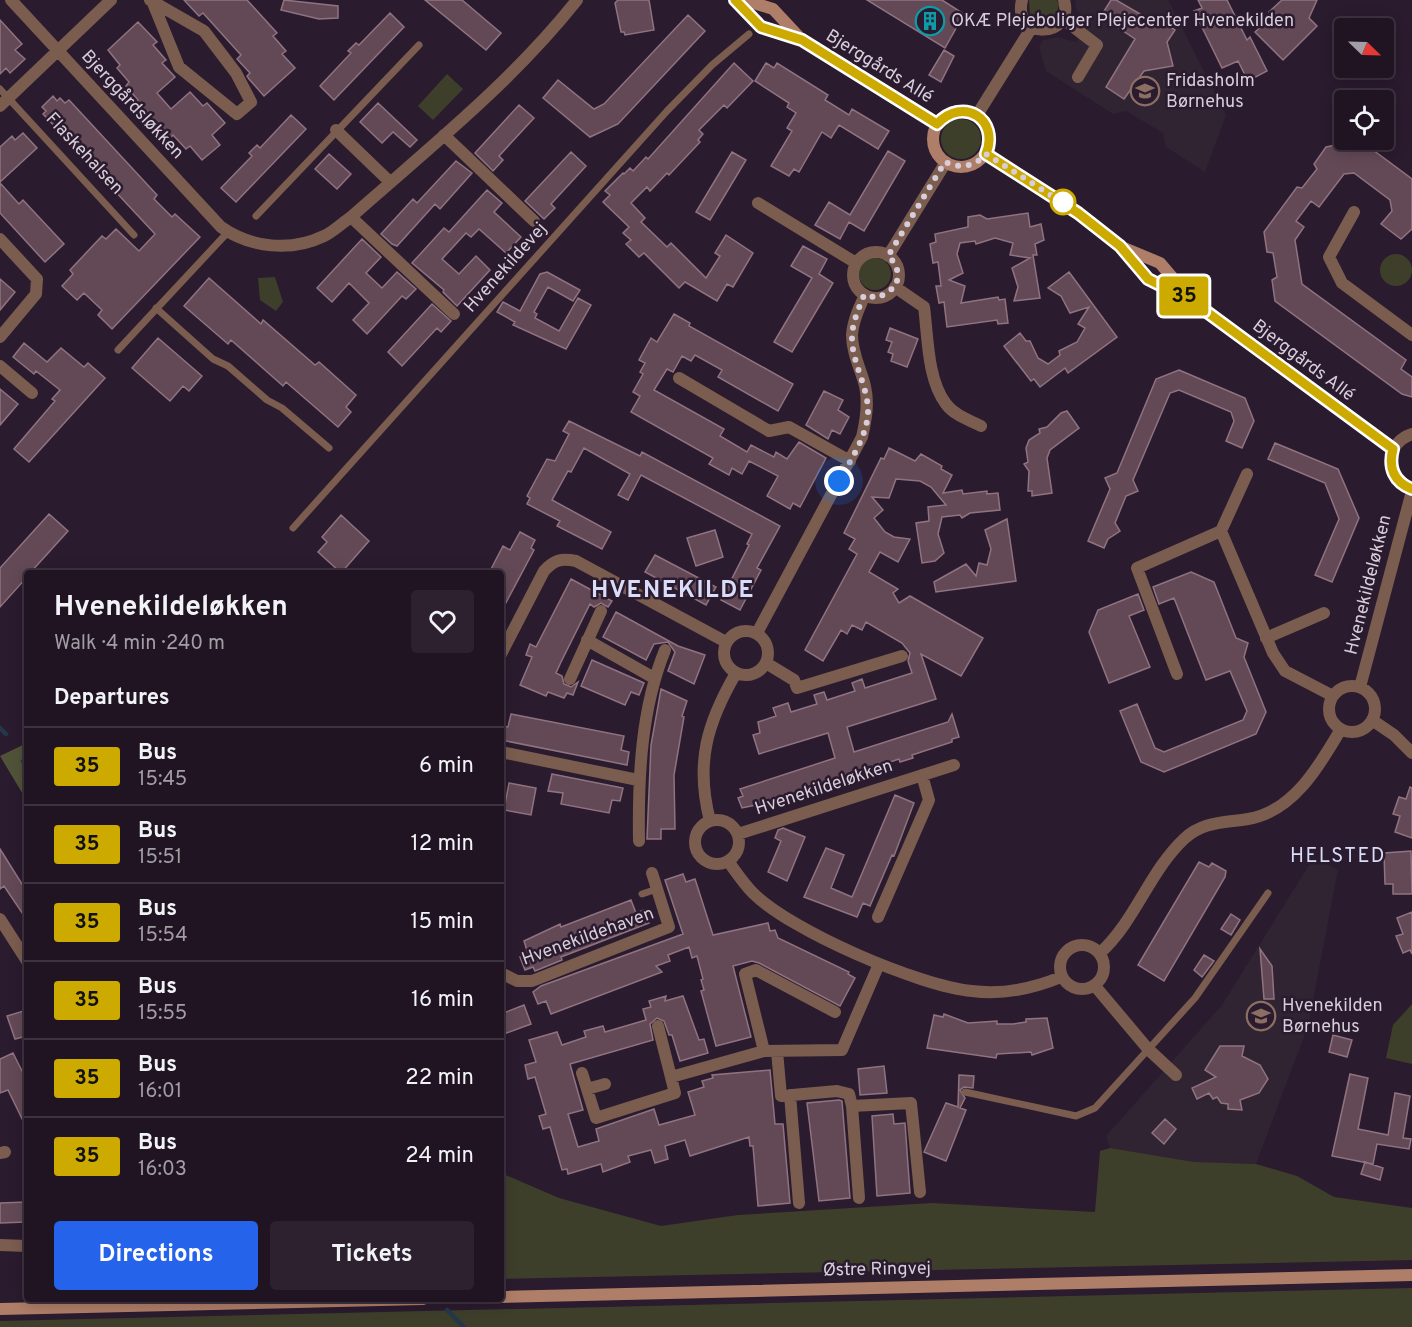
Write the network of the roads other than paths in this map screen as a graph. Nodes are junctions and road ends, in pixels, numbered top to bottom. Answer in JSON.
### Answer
{"nodes":[{"id":1,"x":11,"y":0,"type":"edge"},
{"id":2,"x":111,"y":0,"type":"edge"},
{"id":3,"x":577,"y":0,"type":"edge"},
{"id":4,"x":735,"y":0,"type":"edge"},
{"id":5,"x":744,"y":0,"type":"edge"},
{"id":6,"x":1023,"y":0,"type":"edge"},
{"id":7,"x":1064,"y":0,"type":"edge"},
{"id":8,"x":152,"y":1,"type":"edge"},
{"id":9,"x":1063,"y":19,"type":"junction"},
{"id":10,"x":1032,"y":27,"type":"junction"},
{"id":11,"x":749,"y":34,"type":"dead end"},
{"id":12,"x":802,"y":40,"type":"junction"},
{"id":13,"x":419,"y":45,"type":"dead end"},
{"id":14,"x":57,"y":51,"type":"junction"},
{"id":15,"x":1078,"y":77,"type":"dead end"},
{"id":16,"x":3,"y":97,"type":"edge"},
{"id":17,"x":977,"y":115,"type":"junction"},
{"id":18,"x":937,"y":124,"type":"junction"},
{"id":19,"x":336,"y":130,"type":"junction"},
{"id":20,"x":444,"y":135,"type":"junction"},
{"id":21,"x":986,"y":154,"type":"junction"},
{"id":22,"x":945,"y":162,"type":"junction"},
{"id":23,"x":390,"y":182,"type":"junction"},
{"id":24,"x":758,"y":203,"type":"dead end"},
{"id":25,"x":1354,"y":212,"type":"dead end"},
{"id":26,"x":256,"y":216,"type":"dead end"},
{"id":27,"x":351,"y":217,"type":"junction"},
{"id":28,"x":534,"y":221,"type":"dead end"},
{"id":29,"x":228,"y":232,"type":"junction"},
{"id":30,"x":134,"y":235,"type":"dead end"},
{"id":31,"x":0,"y":239,"type":"edge"},
{"id":32,"x":1120,"y":246,"type":"junction"},
{"id":33,"x":888,"y":256,"type":"junction"},
{"id":34,"x":856,"y":263,"type":"junction"},
{"id":35,"x":895,"y":287,"type":"junction"},
{"id":36,"x":864,"y":295,"type":"junction"},
{"id":37,"x":1192,"y":301,"type":"junction"},
{"id":38,"x":156,"y":309,"type":"junction"},
{"id":39,"x":454,"y":314,"type":"dead end"},
{"id":40,"x":1412,"y":335,"type":"edge"},
{"id":41,"x":0,"y":337,"type":"edge"},
{"id":42,"x":118,"y":350,"type":"dead end"},
{"id":43,"x":0,"y":366,"type":"edge"},
{"id":44,"x":679,"y":378,"type":"dead end"},
{"id":45,"x":32,"y":393,"type":"dead end"},
{"id":46,"x":981,"y":426,"type":"dead end"},
{"id":47,"x":1412,"y":434,"type":"edge"},
{"id":48,"x":329,"y":448,"type":"dead end"},
{"id":49,"x":1393,"y":449,"type":"junction"},
{"id":50,"x":850,"y":461,"type":"junction"},
{"id":51,"x":1247,"y":474,"type":"dead end"},
{"id":52,"x":1412,"y":490,"type":"edge"},
{"id":53,"x":293,"y":528,"type":"dead end"},
{"id":54,"x":1221,"y":531,"type":"junction"},
{"id":55,"x":601,"y":611,"type":"dead end"},
{"id":56,"x":1324,"y":613,"type":"dead end"},
{"id":57,"x":758,"y":633,"type":"junction"},
{"id":58,"x":1266,"y":638,"type":"junction"},
{"id":59,"x":587,"y":640,"type":"junction"},
{"id":60,"x":726,"y":642,"type":"junction"},
{"id":61,"x":504,"y":648,"type":"edge"},
{"id":62,"x":665,"y":650,"type":"dead end"},
{"id":63,"x":902,"y":656,"type":"dead end"},
{"id":64,"x":766,"y":663,"type":"junction"},
{"id":65,"x":736,"y":673,"type":"junction"},
{"id":66,"x":1177,"y":674,"type":"dead end"},
{"id":67,"x":654,"y":678,"type":"junction"},
{"id":68,"x":570,"y":679,"type":"dead end"},
{"id":69,"x":1360,"y":687,"type":"junction"},
{"id":70,"x":1333,"y":696,"type":"junction"},
{"id":71,"x":1372,"y":720,"type":"junction"},
{"id":72,"x":1341,"y":729,"type":"junction"},
{"id":73,"x":504,"y":753,"type":"edge"},
{"id":74,"x":1412,"y":753,"type":"edge"},
{"id":75,"x":954,"y":765,"type":"dead end"},
{"id":76,"x":922,"y":775,"type":"junction"},
{"id":77,"x":638,"y":780,"type":"junction"},
{"id":78,"x":710,"y":820,"type":"junction"},
{"id":79,"x":738,"y":834,"type":"junction"},
{"id":80,"x":639,"y":841,"type":"dead end"},
{"id":81,"x":728,"y":861,"type":"junction"},
{"id":82,"x":652,"y":873,"type":"dead end"},
{"id":83,"x":657,"y":889,"type":"junction"},
{"id":84,"x":1268,"y":893,"type":"dead end"},
{"id":85,"x":642,"y":894,"type":"dead end"},
{"id":86,"x":878,"y":917,"type":"dead end"},
{"id":87,"x":0,"y":919,"type":"edge"},
{"id":88,"x":1100,"y":953,"type":"junction"},
{"id":89,"x":24,"y":956,"type":"edge"},
{"id":90,"x":879,"y":964,"type":"junction"},
{"id":91,"x":504,"y":974,"type":"edge"},
{"id":92,"x":1061,"y":977,"type":"junction"},
{"id":93,"x":1095,"y":986,"type":"junction"},
{"id":94,"x":835,"y":1012,"type":"dead end"},
{"id":95,"x":658,"y":1026,"type":"dead end"},
{"id":96,"x":1148,"y":1049,"type":"junction"},
{"id":97,"x":764,"y":1051,"type":"junction"},
{"id":98,"x":777,"y":1052,"type":"junction"},
{"id":99,"x":582,"y":1072,"type":"dead end"},
{"id":100,"x":1176,"y":1076,"type":"dead end"},
{"id":101,"x":671,"y":1077,"type":"junction"},
{"id":102,"x":605,"y":1084,"type":"dead end"},
{"id":103,"x":587,"y":1089,"type":"junction"},
{"id":104,"x":965,"y":1092,"type":"dead end"},
{"id":105,"x":790,"y":1095,"type":"junction"},
{"id":106,"x":852,"y":1106,"type":"junction"},
{"id":107,"x":920,"y":1192,"type":"dead end"},
{"id":108,"x":859,"y":1198,"type":"dead end"},
{"id":109,"x":799,"y":1203,"type":"dead end"},
{"id":110,"x":0,"y":1245,"type":"edge"},
{"id":111,"x":24,"y":1246,"type":"edge"},
{"id":112,"x":1412,"y":1275,"type":"edge"},
{"id":113,"x":504,"y":1297,"type":"edge"},
{"id":114,"x":296,"y":1302,"type":"edge"},
{"id":115,"x":0,"y":1309,"type":"edge"}],
"edges":[{"from":1,"to":14,"type":"street","name":"Bjerggårdsløkken"},
{"from":2,"to":14,"type":"street","name":"Flaskehalsen"},
{"from":3,"to":20,"type":"street","name":"Bjerggårdsløkken"},
{"from":4,"to":12,"type":"main road","name":"Bjerggårds Allé"},
{"from":5,"to":12,"type":"main road","name":"Bjerggårds Allé"},
{"from":6,"to":10,"type":"street"},
{"from":7,"to":9,"type":"street"},
{"from":8,"to":8,"type":"street"},
{"from":9,"to":10,"type":"street"},
{"from":9,"to":15,"type":"street"},
{"from":10,"to":17,"type":"street"},
{"from":11,"to":53,"type":"lane","name":"Hvenekildevej"},
{"from":12,"to":18,"type":"main road","name":"Bjerggårds Allé"},
{"from":13,"to":19,"type":"lane"},
{"from":14,"to":16,"type":"street","name":"Flaskehalsen"},
{"from":14,"to":29,"type":"street","name":"Bjerggårdsløkken"},
{"from":16,"to":30,"type":"lane","name":"Flaskehalsen"},
{"from":17,"to":18,"type":"main road"},
{"from":17,"to":21,"type":"main road"},
{"from":18,"to":22,"type":"main road"},
{"from":19,"to":23,"type":"street"},
{"from":19,"to":26,"type":"lane"},
{"from":20,"to":23,"type":"street","name":"Bjerggårdsløkken"},
{"from":20,"to":28,"type":"street"},
{"from":21,"to":22,"type":"main road"},
{"from":21,"to":32,"type":"main road","name":"Bjerggårds Allé"},
{"from":22,"to":33,"type":"street"},
{"from":23,"to":27,"type":"street","name":"Bjerggårdsløkken"},
{"from":24,"to":34,"type":"street"},
{"from":25,"to":40,"type":"street"},
{"from":27,"to":29,"type":"street","name":"Bjerggårdsløkken"},
{"from":27,"to":39,"type":"street"},
{"from":29,"to":38,"type":"lane"},
{"from":31,"to":41,"type":"street"},
{"from":32,"to":37,"type":"main road","name":"Bjerggårds Allé"},
{"from":32,"to":37,"type":"main road","name":"Bjerggårds Allé"},
{"from":33,"to":34,"type":"street"},
{"from":33,"to":35,"type":"street"},
{"from":34,"to":36,"type":"street"},
{"from":35,"to":36,"type":"street"},
{"from":35,"to":46,"type":"street"},
{"from":36,"to":50,"type":"street"},
{"from":37,"to":49,"type":"main road","name":"Bjerggårds Allé"},
{"from":38,"to":42,"type":"lane"},
{"from":38,"to":48,"type":"lane"},
{"from":43,"to":45,"type":"street"},
{"from":44,"to":50,"type":"street"},
{"from":47,"to":49,"type":"street"},
{"from":49,"to":52,"type":"street"},
{"from":50,"to":57,"type":"street"},
{"from":51,"to":54,"type":"street"},
{"from":52,"to":69,"type":"street","name":"Hvenekildeløkken"},
{"from":54,"to":58,"type":"street"},
{"from":54,"to":66,"type":"street"},
{"from":55,"to":59,"type":"street"},
{"from":56,"to":58,"type":"street","name":"Hvenekildeløkken"},
{"from":57,"to":60,"type":"street"},
{"from":57,"to":64,"type":"street"},
{"from":58,"to":70,"type":"street"},
{"from":59,"to":67,"type":"street"},
{"from":59,"to":68,"type":"street"},
{"from":60,"to":61,"type":"street"},
{"from":60,"to":65,"type":"street"},
{"from":62,"to":67,"type":"street"},
{"from":63,"to":64,"type":"street"},
{"from":64,"to":65,"type":"street"},
{"from":65,"to":78,"type":"street"},
{"from":67,"to":77,"type":"street"},
{"from":69,"to":70,"type":"street"},
{"from":69,"to":71,"type":"street"},
{"from":70,"to":72,"type":"street"},
{"from":71,"to":72,"type":"street"},
{"from":71,"to":74,"type":"street"},
{"from":72,"to":88,"type":"street"},
{"from":73,"to":77,"type":"street"},
{"from":75,"to":76,"type":"street","name":"Hvenekildeløkken"},
{"from":76,"to":79,"type":"street","name":"Hvenekildeløkken"},
{"from":76,"to":86,"type":"street","name":"Hvenekildeløkken"},
{"from":77,"to":80,"type":"street"},
{"from":78,"to":79,"type":"street"},
{"from":78,"to":81,"type":"street"},
{"from":79,"to":81,"type":"street"},
{"from":81,"to":90,"type":"street"},
{"from":82,"to":83,"type":"street","name":"Hvenekildehaven"},
{"from":83,"to":85,"type":"lane"},
{"from":83,"to":91,"type":"street","name":"Hvenekildehaven"},
{"from":84,"to":96,"type":"lane"},
{"from":87,"to":89,"type":"street"},
{"from":88,"to":92,"type":"street"},
{"from":88,"to":93,"type":"street"},
{"from":90,"to":92,"type":"street"},
{"from":90,"to":98,"type":"street"},
{"from":92,"to":93,"type":"street"},
{"from":93,"to":96,"type":"street"},
{"from":94,"to":97,"type":"street"},
{"from":95,"to":101,"type":"street"},
{"from":96,"to":100,"type":"street"},
{"from":96,"to":104,"type":"lane"},
{"from":97,"to":98,"type":"street"},
{"from":97,"to":101,"type":"street"},
{"from":98,"to":105,"type":"street"},
{"from":99,"to":103,"type":"street"},
{"from":101,"to":103,"type":"street"},
{"from":102,"to":103,"type":"street"},
{"from":105,"to":106,"type":"street"},
{"from":105,"to":109,"type":"street"},
{"from":106,"to":107,"type":"street"},
{"from":106,"to":108,"type":"street"},
{"from":110,"to":111,"type":"street"},
{"from":112,"to":113,"type":"main road","name":"Østre Ringvej"},
{"from":114,"to":115,"type":"main road"}]}
